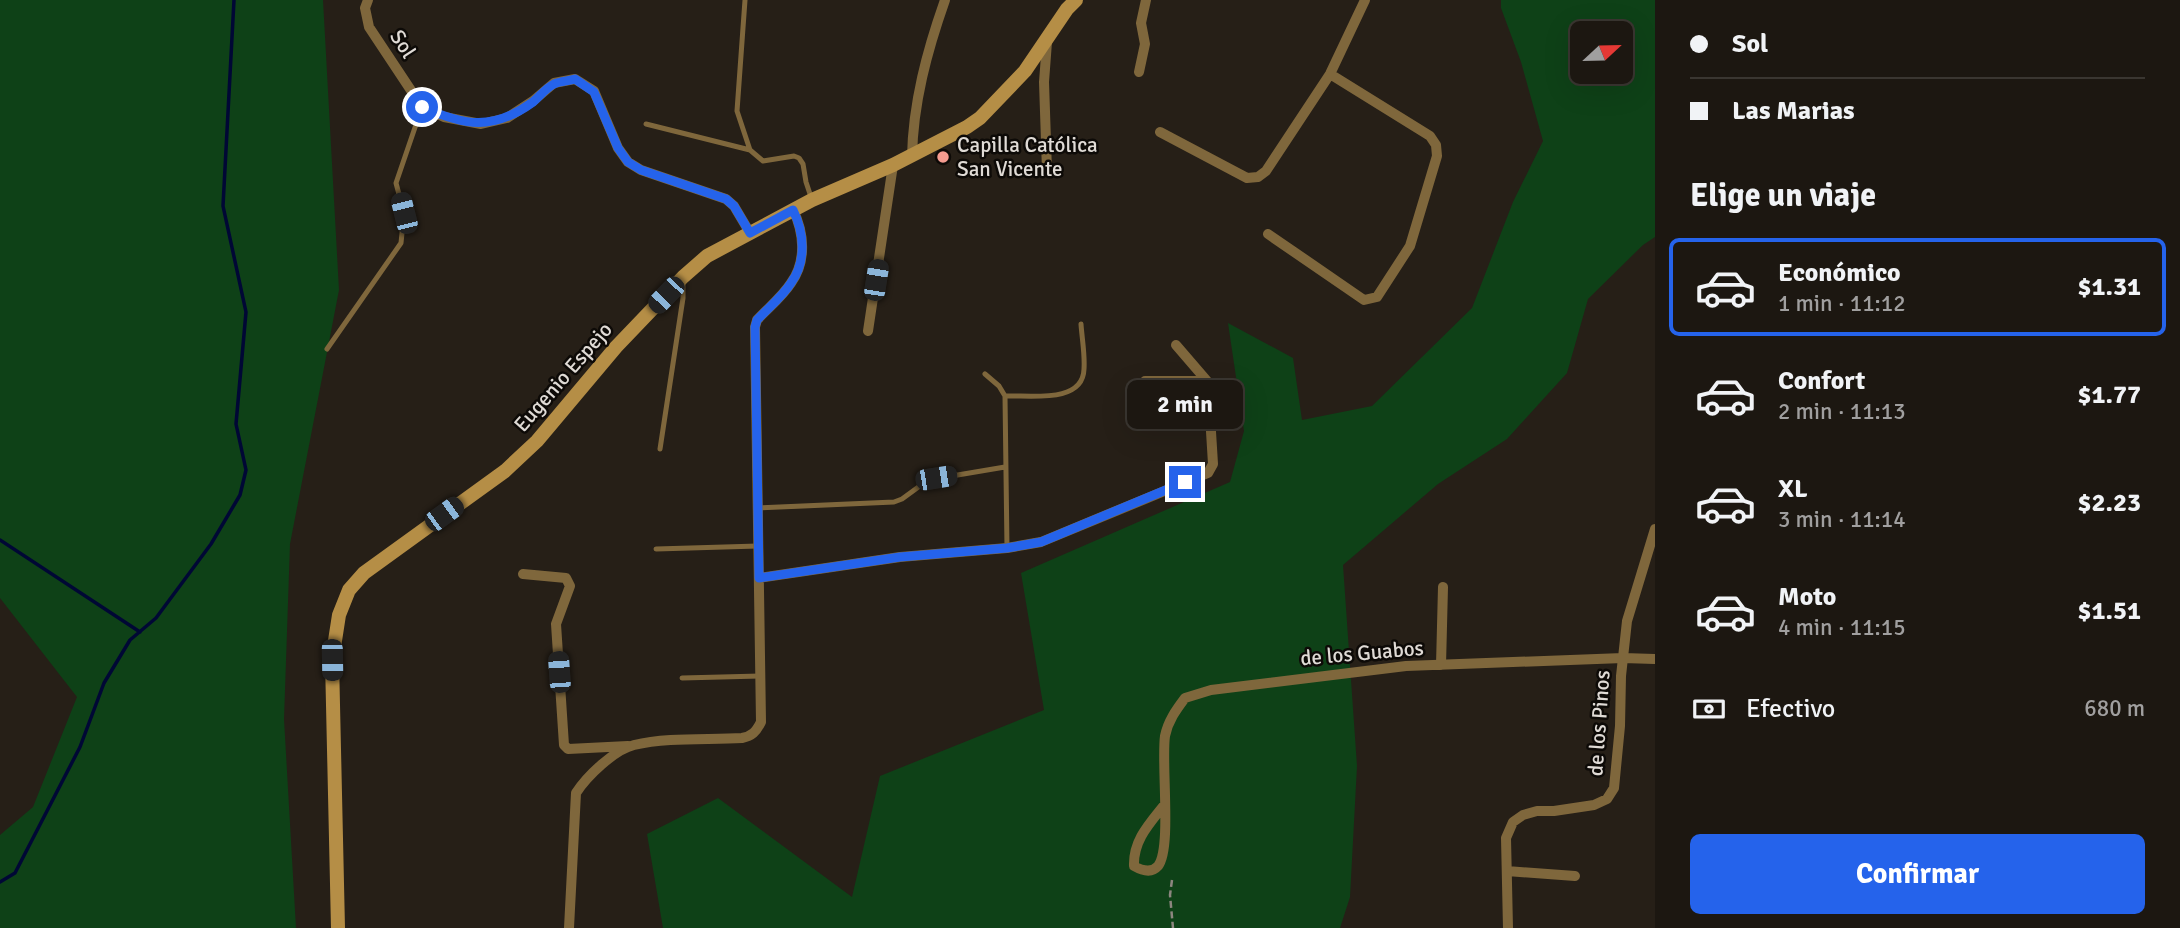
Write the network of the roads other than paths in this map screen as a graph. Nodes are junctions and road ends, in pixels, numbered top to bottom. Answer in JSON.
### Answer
{"nodes":[{"id":1,"x":368,"y":0,"type":"edge"},
{"id":2,"x":745,"y":0,"type":"edge"},
{"id":3,"x":945,"y":0,"type":"edge"},
{"id":4,"x":1076,"y":0,"type":"edge"},
{"id":5,"x":1146,"y":0,"type":"edge"},
{"id":6,"x":1365,"y":0,"type":"edge"},
{"id":7,"x":1047,"y":39,"type":"junction"},
{"id":8,"x":1139,"y":72,"type":"dead end"},
{"id":9,"x":1330,"y":74,"type":"junction"},
{"id":10,"x":422,"y":107,"type":"junction"},
{"id":11,"x":646,"y":124,"type":"dead end"},
{"id":12,"x":1160,"y":132,"type":"dead end"},
{"id":13,"x":750,"y":150,"type":"junction"},
{"id":14,"x":912,"y":156,"type":"junction"},
{"id":15,"x":893,"y":165,"type":"junction"},
{"id":16,"x":1046,"y":171,"type":"dead end"},
{"id":17,"x":812,"y":200,"type":"junction"},
{"id":18,"x":793,"y":210,"type":"junction"},
{"id":19,"x":750,"y":233,"type":"junction"},
{"id":20,"x":1268,"y":234,"type":"dead end"},
{"id":21,"x":682,"y":277,"type":"junction"},
{"id":22,"x":1081,"y":324,"type":"dead end"},
{"id":23,"x":868,"y":331,"type":"dead end"},
{"id":24,"x":1176,"y":345,"type":"dead end"},
{"id":25,"x":327,"y":349,"type":"dead end"},
{"id":26,"x":985,"y":374,"type":"dead end"},
{"id":27,"x":1145,"y":381,"type":"dead end"},
{"id":28,"x":1207,"y":381,"type":"junction"},
{"id":29,"x":1005,"y":396,"type":"junction"},
{"id":30,"x":660,"y":449,"type":"dead end"},
{"id":31,"x":1005,"y":467,"type":"junction"},
{"id":32,"x":758,"y":509,"type":"junction"},
{"id":33,"x":1655,"y":529,"type":"edge"},
{"id":34,"x":758,"y":546,"type":"junction"},
{"id":35,"x":1007,"y":548,"type":"junction"},
{"id":36,"x":656,"y":549,"type":"dead end"},
{"id":37,"x":523,"y":574,"type":"dead end"},
{"id":38,"x":759,"y":578,"type":"junction"},
{"id":39,"x":1443,"y":587,"type":"dead end"},
{"id":40,"x":1623,"y":658,"type":"junction"},
{"id":41,"x":1655,"y":659,"type":"edge"},
{"id":42,"x":1441,"y":666,"type":"junction"},
{"id":43,"x":760,"y":676,"type":"junction"},
{"id":44,"x":682,"y":678,"type":"dead end"},
{"id":45,"x":631,"y":746,"type":"junction"},
{"id":46,"x":1165,"y":804,"type":"junction"},
{"id":47,"x":1507,"y":871,"type":"junction"},
{"id":48,"x":1575,"y":876,"type":"dead end"},
{"id":49,"x":338,"y":928,"type":"edge"},
{"id":50,"x":569,"y":928,"type":"edge"},
{"id":51,"x":1508,"y":928,"type":"edge"}],
"edges":[{"from":1,"to":10,"type":"street","name":"Sol"},
{"from":2,"to":13,"type":"lane"},
{"from":3,"to":14,"type":"street"},
{"from":4,"to":7,"type":"street","name":"Eugenio Espejo"},
{"from":5,"to":8,"type":"street"},
{"from":6,"to":9,"type":"street"},
{"from":7,"to":14,"type":"street","name":"Eugenio Espejo"},
{"from":7,"to":16,"type":"street"},
{"from":9,"to":12,"type":"street"},
{"from":9,"to":20,"type":"street"},
{"from":10,"to":19,"type":"street"},
{"from":10,"to":25,"type":"lane"},
{"from":11,"to":13,"type":"lane"},
{"from":13,"to":17,"type":"lane"},
{"from":14,"to":15,"type":"street","name":"Eugenio Espejo"},
{"from":15,"to":17,"type":"street","name":"Eugenio Espejo"},
{"from":15,"to":23,"type":"street"},
{"from":17,"to":18,"type":"street","name":"Eugenio Espejo"},
{"from":18,"to":19,"type":"street","name":"Eugenio Espejo"},
{"from":18,"to":32,"type":"street"},
{"from":19,"to":21,"type":"street","name":"Eugenio Espejo"},
{"from":21,"to":30,"type":"lane"},
{"from":21,"to":49,"type":"street","name":"Eugenio Espejo"},
{"from":22,"to":29,"type":"lane"},
{"from":24,"to":28,"type":"street"},
{"from":26,"to":29,"type":"lane"},
{"from":27,"to":28,"type":"street"},
{"from":28,"to":35,"type":"street"},
{"from":29,"to":31,"type":"lane"},
{"from":31,"to":32,"type":"lane"},
{"from":31,"to":35,"type":"lane"},
{"from":32,"to":34,"type":"street"},
{"from":33,"to":40,"type":"street","name":"de los Pinos"},
{"from":34,"to":36,"type":"lane"},
{"from":34,"to":38,"type":"street"},
{"from":35,"to":38,"type":"street"},
{"from":37,"to":45,"type":"street"},
{"from":38,"to":43,"type":"street"},
{"from":39,"to":42,"type":"street"},
{"from":40,"to":41,"type":"street","name":"de los Guabos"},
{"from":40,"to":42,"type":"street","name":"de los Guabos"},
{"from":40,"to":47,"type":"street","name":"de los Pinos"},
{"from":42,"to":46,"type":"street","name":"de los Guabos"},
{"from":43,"to":44,"type":"lane"},
{"from":43,"to":45,"type":"street"},
{"from":45,"to":50,"type":"street"},
{"from":46,"to":46,"type":"street","name":"de los Guabos"},
{"from":47,"to":48,"type":"street"},
{"from":47,"to":51,"type":"street","name":"de los Pinos"}]}
